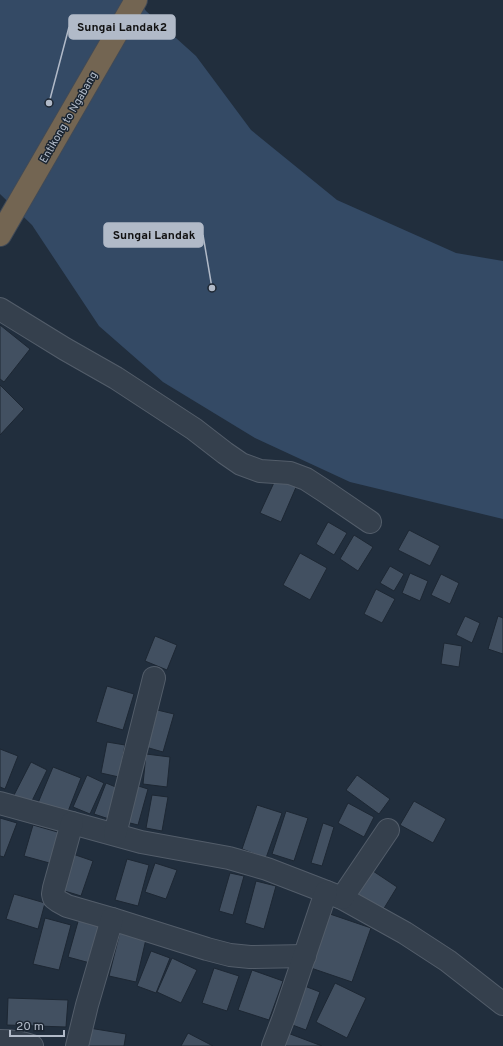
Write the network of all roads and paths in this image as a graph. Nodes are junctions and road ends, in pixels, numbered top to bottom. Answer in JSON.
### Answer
{"nodes":[{"id":1,"x":136,"y":0,"type":"edge"},
{"id":2,"x":0,"y":235,"type":"edge"},
{"id":3,"x":0,"y":309,"type":"edge"},
{"id":4,"x":370,"y":522,"type":"dead end"},
{"id":5,"x":154,"y":678,"type":"dead end"},
{"id":6,"x":0,"y":803,"type":"edge"},
{"id":7,"x":72,"y":822,"type":"junction"},
{"id":8,"x":388,"y":830,"type":"dead end"},
{"id":9,"x":115,"y":834,"type":"junction"},
{"id":10,"x":334,"y":895,"type":"junction"},
{"id":11,"x":112,"y":918,"type":"junction"},
{"id":12,"x":305,"y":956,"type":"junction"},
{"id":13,"x":503,"y":1004,"type":"edge"},
{"id":14,"x":0,"y":1040,"type":"edge"},
{"id":15,"x":32,"y":1046,"type":"edge"},
{"id":16,"x":77,"y":1046,"type":"edge"},
{"id":17,"x":273,"y":1046,"type":"edge"}],
"edges":[{"from":1,"to":2,"type":"highway","name":"Entikong to Ngabang"},
{"from":3,"to":4,"type":"street"},
{"from":5,"to":9,"type":"street"},
{"from":6,"to":7,"type":"street"},
{"from":7,"to":9,"type":"street"},
{"from":7,"to":11,"type":"street"},
{"from":8,"to":10,"type":"street"},
{"from":9,"to":10,"type":"street"},
{"from":10,"to":12,"type":"street"},
{"from":10,"to":13,"type":"street"},
{"from":11,"to":12,"type":"street"},
{"from":11,"to":16,"type":"street"},
{"from":12,"to":17,"type":"street"},
{"from":14,"to":15,"type":"street"}]}
